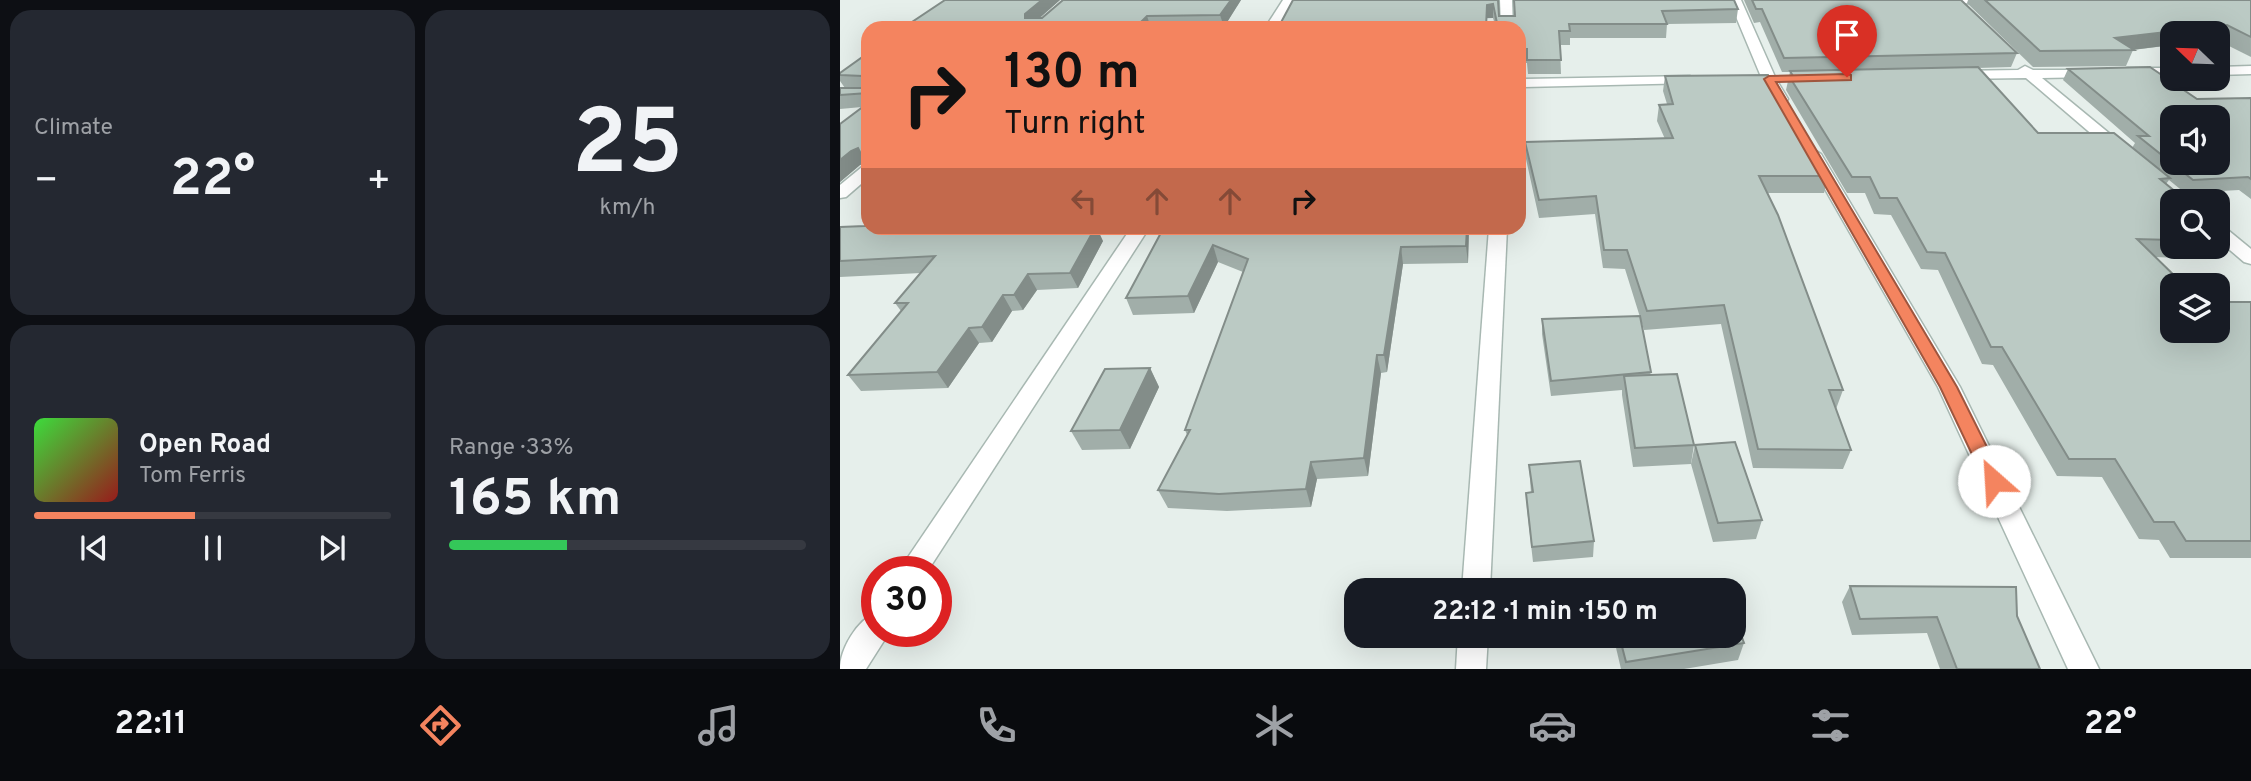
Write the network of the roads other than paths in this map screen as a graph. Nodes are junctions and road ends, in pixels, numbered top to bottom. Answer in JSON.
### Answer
{"nodes":[{"id":1,"x":1289,"y":0,"type":"edge"},
{"id":2,"x":1506,"y":0,"type":"edge"},
{"id":3,"x":1735,"y":0,"type":"edge"},
{"id":4,"x":1276,"y":21,"type":"edge"},
{"id":5,"x":1507,"y":21,"type":"edge"},
{"id":6,"x":2011,"y":56,"type":"edge"},
{"id":7,"x":2251,"y":70,"type":"edge"},
{"id":8,"x":2230,"y":71,"type":"edge"},
{"id":9,"x":2160,"y":72,"type":"edge"},
{"id":10,"x":2029,"y":74,"type":"junction"},
{"id":11,"x":1947,"y":75,"type":"edge"},
{"id":12,"x":1700,"y":80,"type":"edge"},
{"id":13,"x":1526,"y":83,"type":"edge"},
{"id":14,"x":1790,"y":114,"type":"edge"},
{"id":15,"x":1804,"y":138,"type":"edge"},
{"id":16,"x":2131,"y":159,"type":"edge"},
{"id":17,"x":861,"y":176,"type":"edge"},
{"id":18,"x":840,"y":193,"type":"edge"},
{"id":19,"x":1135,"y":235,"type":"edge"},
{"id":20,"x":1498,"y":235,"type":"edge"},
{"id":21,"x":2230,"y":241,"type":"edge"},
{"id":22,"x":2251,"y":258,"type":"edge"},
{"id":23,"x":923,"y":556,"type":"edge"},
{"id":24,"x":1477,"y":578,"type":"edge"},
{"id":25,"x":863,"y":647,"type":"edge"},
{"id":26,"x":1472,"y":648,"type":"edge"},
{"id":27,"x":848,"y":669,"type":"edge"},
{"id":28,"x":1471,"y":669,"type":"edge"},
{"id":29,"x":2084,"y":669,"type":"edge"}],
"edges":[{"from":1,"to":4,"type":"street"},
{"from":2,"to":5,"type":"street"},
{"from":3,"to":14,"type":"street"},
{"from":6,"to":10,"type":"street"},
{"from":7,"to":8,"type":"street"},
{"from":9,"to":10,"type":"street"},
{"from":10,"to":11,"type":"street"},
{"from":10,"to":16,"type":"street"},
{"from":12,"to":13,"type":"street"},
{"from":15,"to":29,"type":"street"},
{"from":17,"to":18,"type":"street"},
{"from":19,"to":23,"type":"street"},
{"from":20,"to":24,"type":"street"},
{"from":21,"to":22,"type":"street"},
{"from":25,"to":27,"type":"street"},
{"from":26,"to":28,"type":"street"}]}
